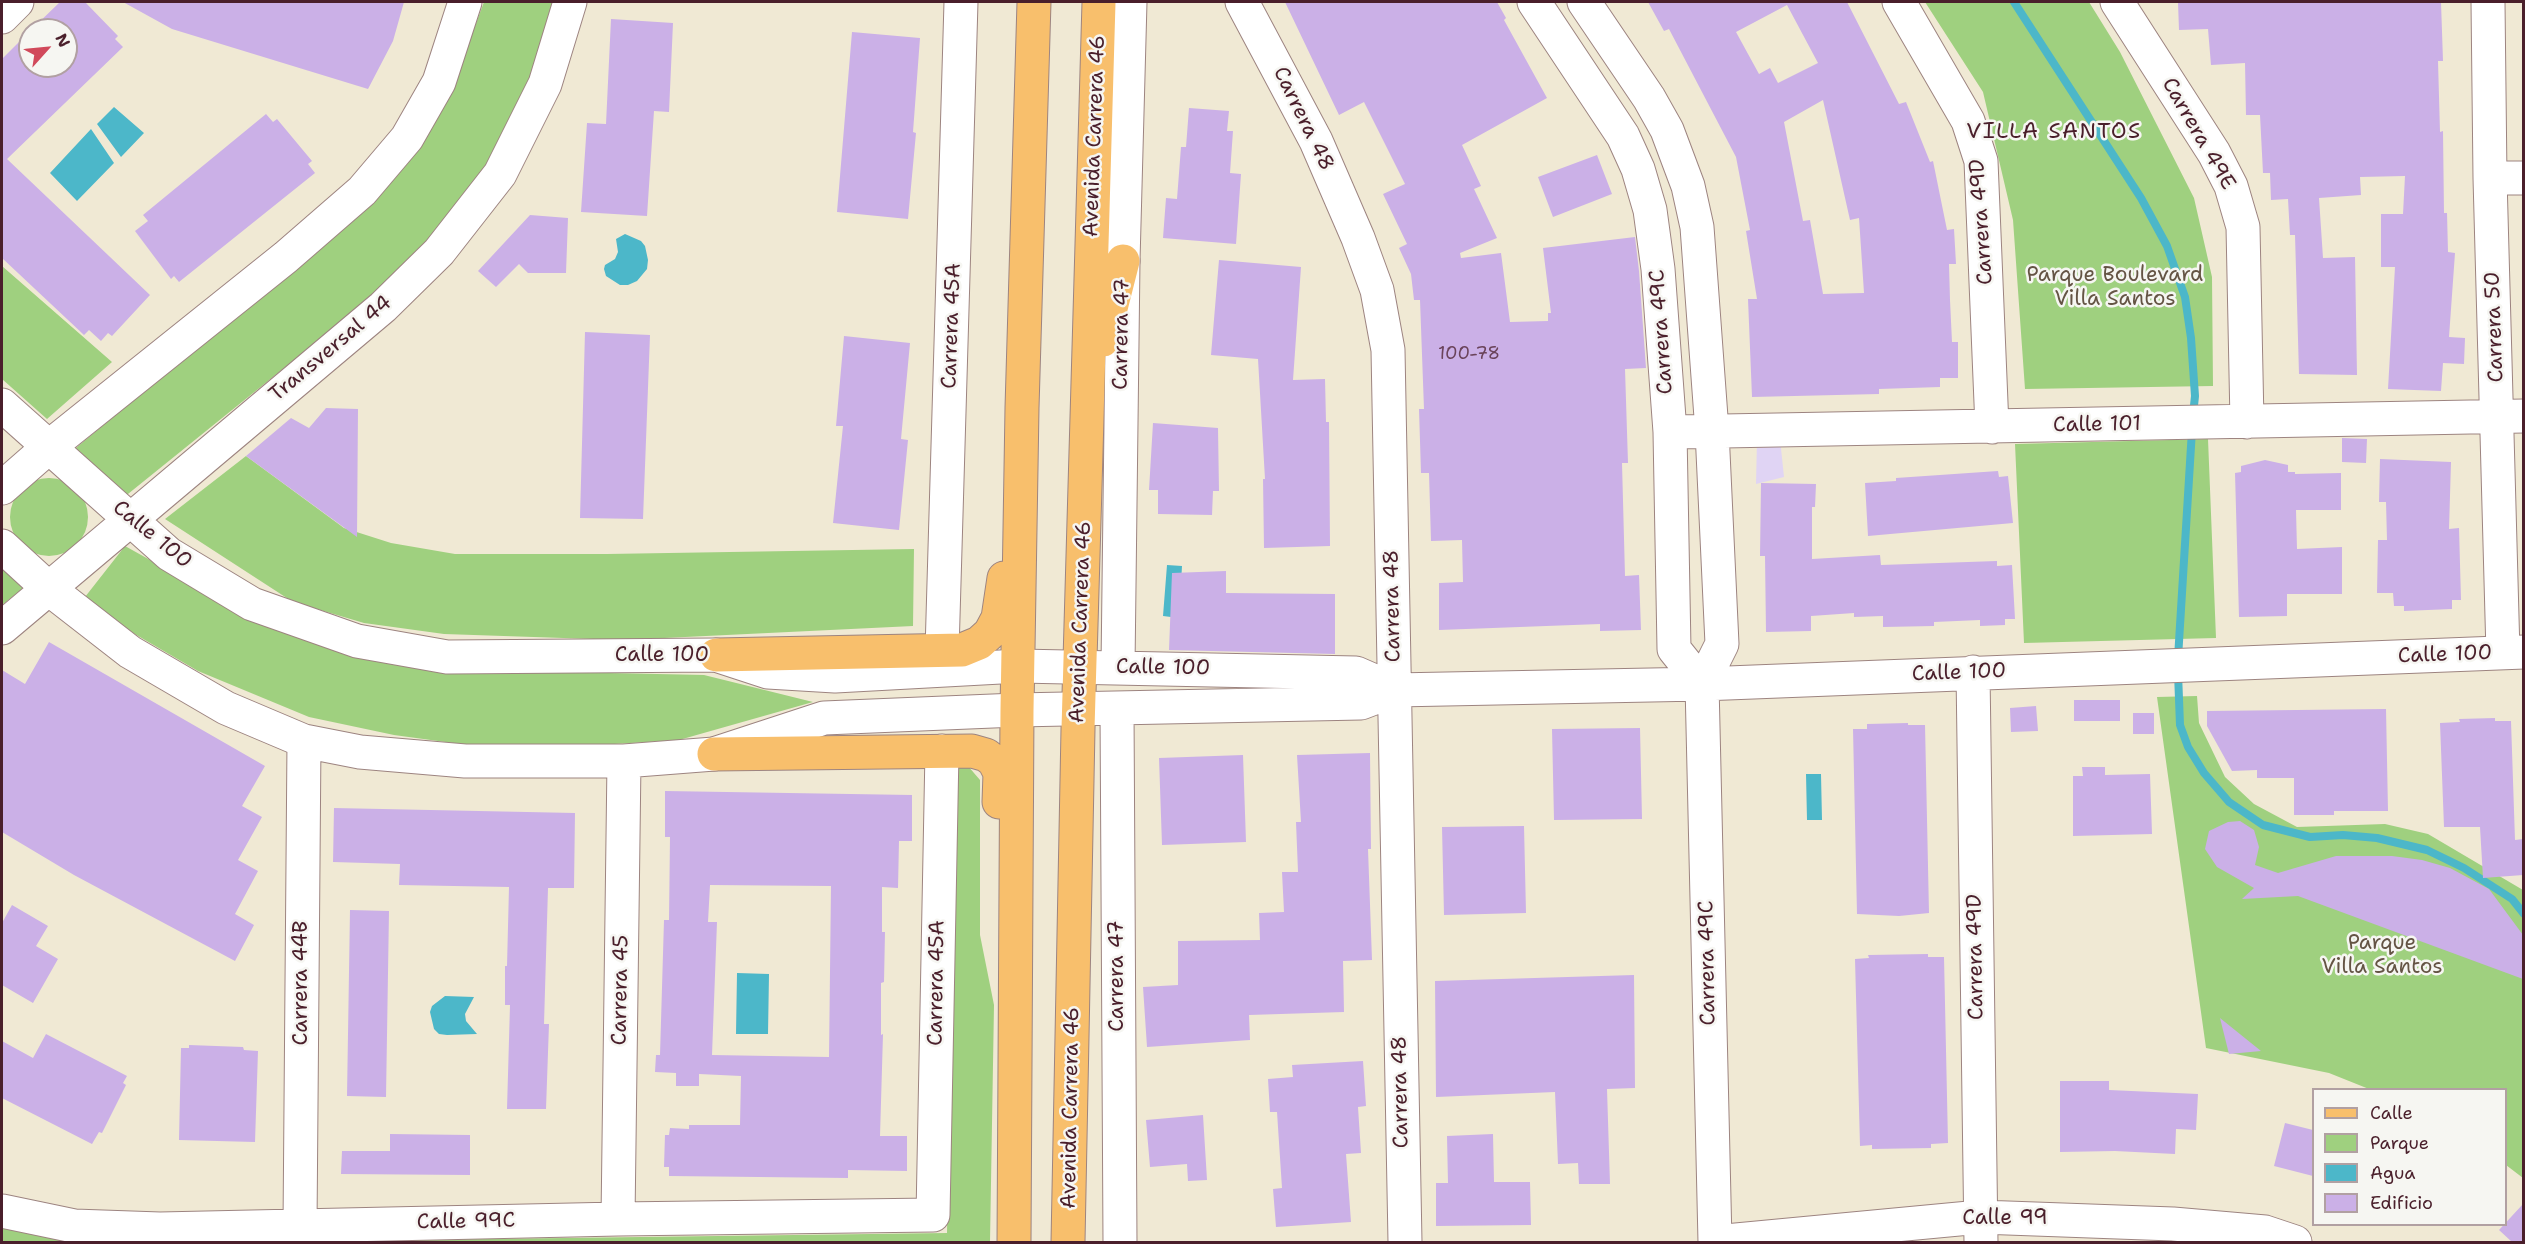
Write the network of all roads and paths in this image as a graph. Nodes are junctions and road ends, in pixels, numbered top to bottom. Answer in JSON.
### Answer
{"nodes":[{"id":1,"x":17,"y":2,"type":"edge"},
{"id":2,"x":465,"y":2,"type":"edge"},
{"id":3,"x":570,"y":2,"type":"edge"},
{"id":4,"x":961,"y":2,"type":"edge"},
{"id":5,"x":1034,"y":2,"type":"edge"},
{"id":6,"x":1099,"y":2,"type":"edge"},
{"id":7,"x":1130,"y":2,"type":"edge"},
{"id":8,"x":1242,"y":2,"type":"edge"},
{"id":9,"x":1534,"y":2,"type":"edge"},
{"id":10,"x":1584,"y":2,"type":"edge"},
{"id":11,"x":1899,"y":2,"type":"edge"},
{"id":12,"x":2117,"y":2,"type":"edge"},
{"id":13,"x":2488,"y":2,"type":"edge"},
{"id":14,"x":2,"y":17,"type":"edge"},
{"id":15,"x":2523,"y":177,"type":"edge"},
{"id":16,"x":2490,"y":178,"type":"junction"},
{"id":17,"x":1123,"y":261,"type":"junction"},
{"id":18,"x":1088,"y":394,"type":"junction"},
{"id":19,"x":2,"y":405,"type":"edge"},
{"id":20,"x":1022,"y":408,"type":"junction"},
{"id":21,"x":2510,"y":416,"type":"edge"},
{"id":22,"x":2247,"y":422,"type":"junction"},
{"id":23,"x":1992,"y":427,"type":"junction"},
{"id":24,"x":1712,"y":431,"type":"junction"},
{"id":25,"x":1670,"y":432,"type":"junction"},
{"id":26,"x":50,"y":446,"type":"junction"},
{"id":27,"x":2,"y":488,"type":"edge"},
{"id":28,"x":129,"y":518,"type":"junction"},
{"id":29,"x":2,"y":546,"type":"edge"},
{"id":30,"x":49,"y":588,"type":"junction"},
{"id":31,"x":2,"y":628,"type":"edge"},
{"id":32,"x":942,"y":651,"type":"junction"},
{"id":33,"x":2513,"y":653,"type":"edge"},
{"id":34,"x":716,"y":655,"type":"junction"},
{"id":35,"x":1018,"y":666,"type":"junction"},
{"id":36,"x":1081,"y":667,"type":"junction"},
{"id":37,"x":1118,"y":667,"type":"junction"},
{"id":38,"x":1973,"y":672,"type":"junction"},
{"id":39,"x":1702,"y":684,"type":"junction"},
{"id":40,"x":1395,"y":690,"type":"junction"},
{"id":41,"x":1117,"y":709,"type":"junction"},
{"id":42,"x":1017,"y":710,"type":"junction"},
{"id":43,"x":1078,"y":710,"type":"junction"},
{"id":44,"x":304,"y":741,"type":"junction"},
{"id":45,"x":942,"y":751,"type":"junction"},
{"id":46,"x":714,"y":754,"type":"junction"},
{"id":47,"x":624,"y":761,"type":"junction"},
{"id":48,"x":1014,"y":995,"type":"junction"},
{"id":49,"x":2,"y":1211,"type":"edge"},
{"id":50,"x":933,"y":1215,"type":"joint"},
{"id":51,"x":618,"y":1219,"type":"junction"},
{"id":52,"x":300,"y":1226,"type":"junction"},
{"id":53,"x":1980,"y":1230,"type":"edge"},
{"id":54,"x":1014,"y":1242,"type":"edge"},
{"id":55,"x":1068,"y":1242,"type":"edge"},
{"id":56,"x":1120,"y":1242,"type":"edge"},
{"id":57,"x":1405,"y":1242,"type":"edge"},
{"id":58,"x":1715,"y":1242,"type":"edge"},
{"id":59,"x":2295,"y":1242,"type":"edge"}],
"edges":[{"from":1,"to":14,"type":"street"},
{"from":2,"to":26,"type":"street"},
{"from":3,"to":28,"type":"street","name":"Transversal 44"},
{"from":4,"to":32,"type":"street","name":"Carrera 45A"},
{"from":5,"to":20,"type":"main road"},
{"from":6,"to":18,"type":"main road","name":"Avenida Carrera 46"},
{"from":7,"to":17,"type":"street","name":"Carrera 47"},
{"from":8,"to":40,"type":"street","name":"Carrera 48"},
{"from":9,"to":25,"type":"street","name":"Carrera 49C"},
{"from":10,"to":24,"type":"street","name":"Carrera 49C"},
{"from":11,"to":23,"type":"street","name":"Carrera 49D"},
{"from":12,"to":22,"type":"street","name":"Carrera 49E"},
{"from":13,"to":16,"type":"street","name":"Carrera 50"},
{"from":15,"to":16,"type":"street"},
{"from":16,"to":21,"type":"street","name":"Carrera 50"},
{"from":17,"to":18,"type":"main road"},
{"from":17,"to":37,"type":"street","name":"Carrera 47"},
{"from":18,"to":36,"type":"main road","name":"Avenida Carrera 46"},
{"from":19,"to":26,"type":"street","name":"Calle 100"},
{"from":20,"to":32,"type":"main road"},
{"from":20,"to":35,"type":"main road"},
{"from":21,"to":22,"type":"street","name":"Calle 101"},
{"from":21,"to":33,"type":"street","name":"Carrera 50"},
{"from":22,"to":23,"type":"street","name":"Calle 101"},
{"from":23,"to":24,"type":"street","name":"Calle 101"},
{"from":24,"to":25,"type":"street","name":"Calle 101"},
{"from":24,"to":39,"type":"street","name":"Carrera 49C"},
{"from":25,"to":39,"type":"street","name":"Carrera 49C"},
{"from":26,"to":27,"type":"street"},
{"from":26,"to":28,"type":"street","name":"Calle 100"},
{"from":28,"to":30,"type":"street","name":"Transversal 44"},
{"from":28,"to":34,"type":"street","name":"Calle 100"},
{"from":29,"to":30,"type":"street","name":"Calle 100"},
{"from":30,"to":31,"type":"street","name":"Transversal 44"},
{"from":30,"to":44,"type":"street","name":"Calle 100"},
{"from":32,"to":34,"type":"main road"},
{"from":33,"to":38,"type":"street","name":"Calle 100"},
{"from":34,"to":35,"type":"street","name":"Calle 100"},
{"from":35,"to":36,"type":"street","name":"Calle 100"},
{"from":35,"to":42,"type":"main road"},
{"from":36,"to":37,"type":"street","name":"Calle 100"},
{"from":36,"to":43,"type":"main road","name":"Avenida Carrera 46"},
{"from":37,"to":40,"type":"street","name":"Calle 100"},
{"from":38,"to":39,"type":"street","name":"Calle 100"},
{"from":38,"to":53,"type":"street","name":"Carrera 49D"},
{"from":39,"to":40,"type":"street","name":"Calle 100"},
{"from":39,"to":58,"type":"street","name":"Carrera 49C"},
{"from":40,"to":41,"type":"street","name":"Calle 100"},
{"from":40,"to":57,"type":"street","name":"Carrera 48"},
{"from":41,"to":43,"type":"street","name":"Calle 100"},
{"from":41,"to":56,"type":"street","name":"Carrera 47"},
{"from":42,"to":43,"type":"street","name":"Calle 100"},
{"from":42,"to":46,"type":"street","name":"Calle 100"},
{"from":42,"to":48,"type":"main road"},
{"from":43,"to":55,"type":"main road","name":"Avenida Carrera 46"},
{"from":44,"to":47,"type":"street","name":"Calle 100"},
{"from":44,"to":52,"type":"street","name":"Carrera 44B"},
{"from":45,"to":46,"type":"main road"},
{"from":45,"to":48,"type":"main road"},
{"from":45,"to":50,"type":"street","name":"Carrera 45A"},
{"from":46,"to":47,"type":"street","name":"Calle 100"},
{"from":47,"to":51,"type":"street","name":"Carrera 45"},
{"from":48,"to":54,"type":"main road"},
{"from":49,"to":52,"type":"street","name":"Calle 99C"},
{"from":50,"to":51,"type":"street","name":"Calle 99C"},
{"from":51,"to":52,"type":"street","name":"Calle 99C"},
{"from":53,"to":58,"type":"street","name":"Calle 99"},
{"from":53,"to":59,"type":"street","name":"Calle 99"}]}
